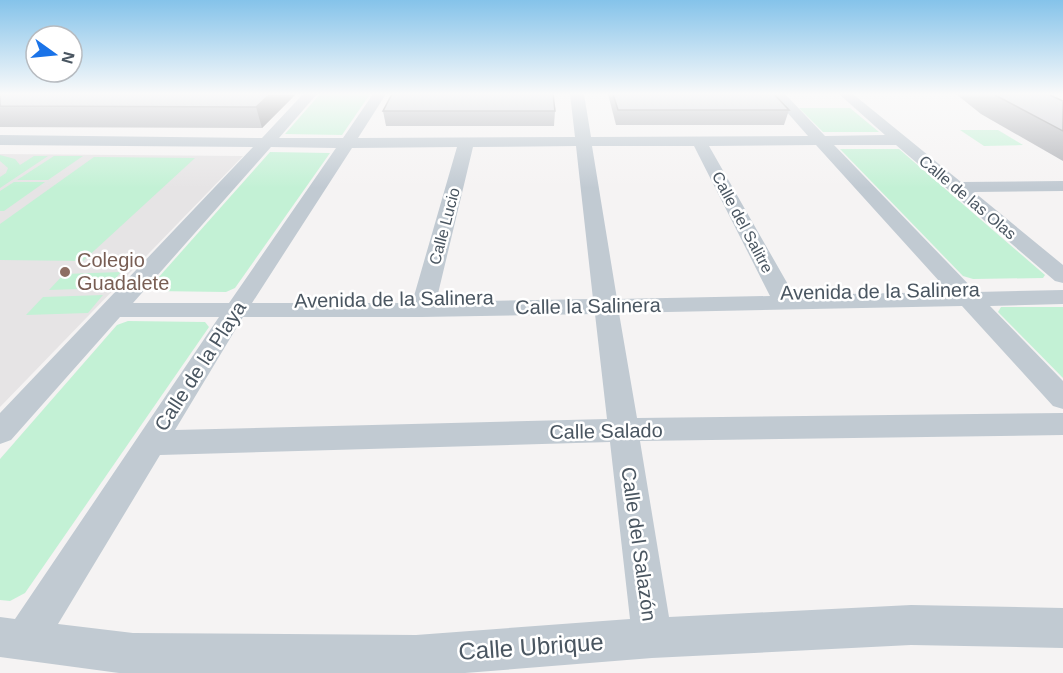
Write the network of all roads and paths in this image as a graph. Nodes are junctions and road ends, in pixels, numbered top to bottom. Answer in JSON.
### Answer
{"nodes":[{"id":1,"x":282,"y":125,"type":"edge"},
{"id":2,"x":358,"y":125,"type":"edge"},
{"id":3,"x":581,"y":125,"type":"edge"},
{"id":4,"x":806,"y":125,"type":"edge"},
{"id":5,"x":883,"y":125,"type":"edge"},
{"id":6,"x":0,"y":140,"type":"edge"},
{"id":7,"x":819,"y":140,"type":"junction"},
{"id":8,"x":900,"y":140,"type":"junction"},
{"id":9,"x":699,"y":141,"type":"junction"},
{"id":10,"x":466,"y":142,"type":"junction"},
{"id":11,"x":583,"y":142,"type":"junction"},
{"id":12,"x":266,"y":143,"type":"junction"},
{"id":13,"x":346,"y":143,"type":"junction"},
{"id":14,"x":1063,"y":186,"type":"edge"},
{"id":15,"x":956,"y":187,"type":"junction"},
{"id":16,"x":1063,"y":276,"type":"edge"},
{"id":17,"x":1063,"y":287,"type":"edge"},
{"id":18,"x":963,"y":293,"type":"junction"},
{"id":19,"x":1063,"y":297,"type":"edge"},
{"id":20,"x":784,"y":298,"type":"junction"},
{"id":21,"x":605,"y":300,"type":"junction"},
{"id":22,"x":424,"y":304,"type":"junction"},
{"id":23,"x":117,"y":306,"type":"junction"},
{"id":24,"x":238,"y":307,"type":"junction"},
{"id":25,"x":1063,"y":399,"type":"edge"},
{"id":26,"x":1063,"y":424,"type":"edge"},
{"id":27,"x":623,"y":430,"type":"junction"},
{"id":28,"x":0,"y":432,"type":"edge"},
{"id":29,"x":150,"y":443,"type":"junction"},
{"id":30,"x":1063,"y":628,"type":"edge"},
{"id":31,"x":652,"y":638,"type":"junction"},
{"id":32,"x":12,"y":639,"type":"edge"},
{"id":33,"x":140,"y":664,"type":"edge"}],
"edges":[{"from":1,"to":12,"type":"street"},
{"from":2,"to":13,"type":"street","name":"Calle de la Playa"},
{"from":3,"to":11,"type":"street","name":"Calle del Salazón"},
{"from":4,"to":7,"type":"street"},
{"from":5,"to":8,"type":"street","name":"Calle de las Olas"},
{"from":6,"to":12,"type":"street"},
{"from":7,"to":8,"type":"street"},
{"from":7,"to":9,"type":"street"},
{"from":7,"to":18,"type":"street"},
{"from":8,"to":15,"type":"street","name":"Calle de las Olas"},
{"from":9,"to":11,"type":"street"},
{"from":9,"to":20,"type":"street","name":"Calle del Salitre"},
{"from":10,"to":11,"type":"street"},
{"from":10,"to":13,"type":"street"},
{"from":10,"to":22,"type":"street","name":"Calle Lucio"},
{"from":11,"to":21,"type":"street","name":"Calle del Salazón"},
{"from":12,"to":13,"type":"street"},
{"from":12,"to":23,"type":"street"},
{"from":13,"to":24,"type":"street","name":"Calle de la Playa"},
{"from":14,"to":15,"type":"street"},
{"from":15,"to":16,"type":"street","name":"Calle de las Olas"},
{"from":17,"to":18,"type":"street","name":"Avenida de la Salinera"},
{"from":18,"to":19,"type":"street","name":"Calle la Salinera"},
{"from":18,"to":20,"type":"street","name":"Calle la Salinera"},
{"from":18,"to":25,"type":"street"},
{"from":20,"to":21,"type":"street","name":"Calle la Salinera"},
{"from":21,"to":22,"type":"street","name":"Calle la Salinera"},
{"from":21,"to":27,"type":"street","name":"Calle del Salazón"},
{"from":22,"to":24,"type":"street","name":"Calle la Salinera"},
{"from":23,"to":24,"type":"street","name":"Calle la Salinera"},
{"from":23,"to":28,"type":"street"},
{"from":24,"to":29,"type":"street","name":"Calle de la Playa"},
{"from":26,"to":27,"type":"street","name":"Calle Salado"},
{"from":27,"to":29,"type":"street","name":"Calle Salado"},
{"from":27,"to":31,"type":"street","name":"Calle del Salazón"},
{"from":29,"to":32,"type":"street","name":"Calle de la Playa"},
{"from":30,"to":31,"type":"street","name":"Calle Ubrique"},
{"from":31,"to":33,"type":"street","name":"Calle Ubrique"},
{"from":32,"to":33,"type":"street","name":"Calle Ubrique"}]}
